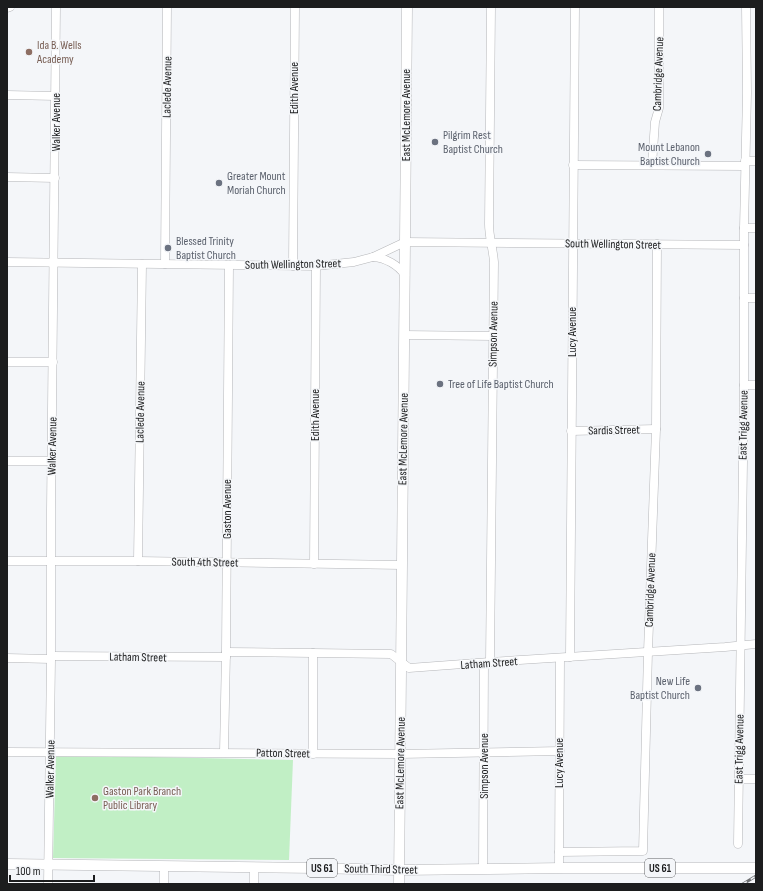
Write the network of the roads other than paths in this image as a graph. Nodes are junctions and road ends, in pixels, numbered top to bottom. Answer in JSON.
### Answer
{"nodes":[{"id":1,"x":10,"y":7,"type":"edge"},
{"id":2,"x":56,"y":7,"type":"edge"},
{"id":3,"x":168,"y":7,"type":"edge"},
{"id":4,"x":295,"y":7,"type":"edge"},
{"id":5,"x":407,"y":7,"type":"edge"},
{"id":6,"x":491,"y":7,"type":"edge"},
{"id":7,"x":575,"y":7,"type":"edge"},
{"id":8,"x":659,"y":7,"type":"edge"},
{"id":9,"x":746,"y":7,"type":"edge"},
{"id":10,"x":7,"y":8,"type":"edge"},
{"id":11,"x":747,"y":93,"type":"junction"},
{"id":12,"x":756,"y":93,"type":"edge"},
{"id":13,"x":7,"y":95,"type":"edge"},
{"id":14,"x":56,"y":96,"type":"junction"},
{"id":15,"x":756,"y":161,"type":"edge"},
{"id":16,"x":745,"y":164,"type":"junction"},
{"id":17,"x":573,"y":165,"type":"junction"},
{"id":18,"x":652,"y":165,"type":"junction"},
{"id":19,"x":7,"y":177,"type":"edge"},
{"id":20,"x":55,"y":178,"type":"junction"},
{"id":21,"x":744,"y":228,"type":"junction"},
{"id":22,"x":756,"y":228,"type":"edge"},
{"id":23,"x":405,"y":242,"type":"junction"},
{"id":24,"x":491,"y":243,"type":"junction"},
{"id":25,"x":573,"y":243,"type":"junction"},
{"id":26,"x":657,"y":244,"type":"junction"},
{"id":27,"x":744,"y":245,"type":"junction"},
{"id":28,"x":373,"y":257,"type":"junction"},
{"id":29,"x":7,"y":262,"type":"edge"},
{"id":30,"x":54,"y":263,"type":"junction"},
{"id":31,"x":142,"y":264,"type":"junction"},
{"id":32,"x":165,"y":264,"type":"junction"},
{"id":33,"x":229,"y":265,"type":"junction"},
{"id":34,"x":293,"y":266,"type":"junction"},
{"id":35,"x":316,"y":266,"type":"junction"},
{"id":36,"x":405,"y":275,"type":"junction"},
{"id":37,"x":744,"y":298,"type":"junction"},
{"id":38,"x":756,"y":298,"type":"edge"},
{"id":39,"x":404,"y":335,"type":"junction"},
{"id":40,"x":493,"y":336,"type":"junction"},
{"id":41,"x":7,"y":362,"type":"edge"},
{"id":42,"x":53,"y":362,"type":"junction"},
{"id":43,"x":744,"y":385,"type":"junction"},
{"id":44,"x":756,"y":385,"type":"edge"},
{"id":45,"x":656,"y":429,"type":"junction"},
{"id":46,"x":572,"y":431,"type":"junction"},
{"id":47,"x":7,"y":461,"type":"edge"},
{"id":48,"x":52,"y":461,"type":"junction"},
{"id":49,"x":7,"y":561,"type":"edge"},
{"id":50,"x":52,"y":561,"type":"junction"},
{"id":51,"x":138,"y":561,"type":"junction"},
{"id":52,"x":226,"y":563,"type":"junction"},
{"id":53,"x":314,"y":564,"type":"junction"},
{"id":54,"x":402,"y":565,"type":"junction"},
{"id":55,"x":756,"y":644,"type":"edge"},
{"id":56,"x":740,"y":646,"type":"junction"},
{"id":57,"x":648,"y":652,"type":"junction"},
{"id":58,"x":313,"y":653,"type":"junction"},
{"id":59,"x":226,"y":655,"type":"junction"},
{"id":60,"x":51,"y":657,"type":"junction"},
{"id":61,"x":570,"y":657,"type":"junction"},
{"id":62,"x":7,"y":658,"type":"edge"},
{"id":63,"x":560,"y":658,"type":"junction"},
{"id":64,"x":401,"y":662,"type":"junction"},
{"id":65,"x":487,"y":662,"type":"junction"},
{"id":66,"x":560,"y":751,"type":"junction"},
{"id":67,"x":7,"y":752,"type":"edge"},
{"id":68,"x":50,"y":752,"type":"junction"},
{"id":69,"x":224,"y":752,"type":"junction"},
{"id":70,"x":484,"y":752,"type":"junction"},
{"id":71,"x":313,"y":754,"type":"junction"},
{"id":72,"x":400,"y":754,"type":"junction"},
{"id":73,"x":739,"y":778,"type":"junction"},
{"id":74,"x":756,"y":779,"type":"edge"},
{"id":75,"x":738,"y":844,"type":"dead end"},
{"id":76,"x":559,"y":852,"type":"junction"},
{"id":77,"x":7,"y":864,"type":"edge"},
{"id":78,"x":48,"y":864,"type":"junction"},
{"id":79,"x":164,"y":866,"type":"junction"},
{"id":80,"x":254,"y":868,"type":"junction"},
{"id":81,"x":561,"y":868,"type":"junction"},
{"id":82,"x":756,"y":868,"type":"edge"},
{"id":83,"x":483,"y":869,"type":"junction"},
{"id":84,"x":399,"y":870,"type":"junction"},
{"id":85,"x":48,"y":884,"type":"edge"},
{"id":86,"x":164,"y":884,"type":"edge"},
{"id":87,"x":254,"y":884,"type":"edge"},
{"id":88,"x":399,"y":884,"type":"edge"}],
"edges":[{"from":1,"to":10,"type":"street"},
{"from":2,"to":14,"type":"street","name":"Walker Avenue"},
{"from":3,"to":32,"type":"street","name":"Laclede Avenue"},
{"from":4,"to":34,"type":"street","name":"Edith Avenue"},
{"from":5,"to":23,"type":"main road","name":"East McLemore Avenue"},
{"from":6,"to":24,"type":"street","name":"Simpson Avenue"},
{"from":7,"to":17,"type":"street","name":"Lucy Avenue"},
{"from":8,"to":18,"type":"street","name":"Cambridge Avenue"},
{"from":9,"to":11,"type":"street","name":"East Trigg Avenue"},
{"from":11,"to":12,"type":"street"},
{"from":11,"to":16,"type":"street","name":"East Trigg Avenue"},
{"from":13,"to":14,"type":"street"},
{"from":14,"to":20,"type":"street","name":"Walker Avenue"},
{"from":15,"to":16,"type":"street"},
{"from":16,"to":18,"type":"street"},
{"from":16,"to":21,"type":"street","name":"East Trigg Avenue"},
{"from":17,"to":18,"type":"street"},
{"from":17,"to":25,"type":"street","name":"Lucy Avenue"},
{"from":19,"to":20,"type":"street"},
{"from":20,"to":30,"type":"street","name":"Walker Avenue"},
{"from":21,"to":22,"type":"street"},
{"from":21,"to":27,"type":"street","name":"East Trigg Avenue"},
{"from":23,"to":24,"type":"street","name":"South Wellington Street"},
{"from":23,"to":28,"type":"street","name":"South Wellington Street"},
{"from":23,"to":36,"type":"main road","name":"East McLemore Avenue"},
{"from":24,"to":25,"type":"street","name":"South Wellington Street"},
{"from":24,"to":40,"type":"street","name":"Simpson Avenue"},
{"from":25,"to":26,"type":"street","name":"South Wellington Street"},
{"from":25,"to":46,"type":"street","name":"Lucy Avenue"},
{"from":26,"to":27,"type":"street","name":"South Wellington Street"},
{"from":26,"to":45,"type":"street","name":"Cambridge Avenue"},
{"from":27,"to":37,"type":"street","name":"East Trigg Avenue"},
{"from":28,"to":35,"type":"street","name":"South Wellington Street"},
{"from":28,"to":36,"type":"street"},
{"from":29,"to":30,"type":"street","name":"South Wellington Street"},
{"from":30,"to":31,"type":"street","name":"South Wellington Street"},
{"from":30,"to":42,"type":"street","name":"Walker Avenue"},
{"from":31,"to":32,"type":"street","name":"South Wellington Street"},
{"from":31,"to":51,"type":"street","name":"Laclede Avenue"},
{"from":32,"to":33,"type":"street","name":"South Wellington Street"},
{"from":33,"to":34,"type":"street","name":"South Wellington Street"},
{"from":33,"to":52,"type":"street","name":"Gaston Avenue"},
{"from":34,"to":35,"type":"street","name":"South Wellington Street"},
{"from":35,"to":53,"type":"street","name":"Edith Avenue"},
{"from":36,"to":39,"type":"main road","name":"East McLemore Avenue"},
{"from":37,"to":38,"type":"street"},
{"from":37,"to":43,"type":"street","name":"East Trigg Avenue"},
{"from":39,"to":40,"type":"street"},
{"from":39,"to":54,"type":"main road","name":"East McLemore Avenue"},
{"from":40,"to":65,"type":"street","name":"Simpson Avenue"},
{"from":41,"to":42,"type":"street"},
{"from":42,"to":48,"type":"street","name":"Walker Avenue"},
{"from":43,"to":44,"type":"street"},
{"from":43,"to":56,"type":"street","name":"East Trigg Avenue"},
{"from":45,"to":46,"type":"street","name":"Sardis Street"},
{"from":45,"to":57,"type":"street","name":"Cambridge Avenue"},
{"from":46,"to":61,"type":"street","name":"Lucy Avenue"},
{"from":47,"to":48,"type":"street"},
{"from":48,"to":50,"type":"street","name":"Walker Avenue"},
{"from":49,"to":50,"type":"street","name":"South 4th Street"},
{"from":50,"to":51,"type":"street","name":"South 4th Street"},
{"from":50,"to":60,"type":"street","name":"Walker Avenue"},
{"from":51,"to":52,"type":"street","name":"South 4th Street"},
{"from":52,"to":53,"type":"street","name":"South 4th Street"},
{"from":52,"to":59,"type":"street","name":"Gaston Avenue"},
{"from":53,"to":54,"type":"street","name":"South 4th Street"},
{"from":54,"to":64,"type":"main road","name":"East McLemore Avenue"},
{"from":55,"to":56,"type":"street","name":"Latham Street"},
{"from":56,"to":57,"type":"street","name":"Latham Street"},
{"from":56,"to":73,"type":"street","name":"East Trigg Avenue"},
{"from":57,"to":61,"type":"street","name":"Latham Street"},
{"from":57,"to":76,"type":"street","name":"Cambridge Avenue"},
{"from":58,"to":59,"type":"street","name":"Latham Street"},
{"from":58,"to":64,"type":"street","name":"Latham Street"},
{"from":58,"to":71,"type":"street"},
{"from":59,"to":60,"type":"street","name":"Latham Street"},
{"from":59,"to":69,"type":"street","name":"Gaston Avenue"},
{"from":60,"to":62,"type":"street","name":"Latham Street"},
{"from":60,"to":68,"type":"street","name":"Walker Avenue"},
{"from":61,"to":63,"type":"street","name":"Latham Street"},
{"from":63,"to":65,"type":"street","name":"Latham Street"},
{"from":63,"to":66,"type":"street","name":"Lucy Avenue"},
{"from":64,"to":65,"type":"street","name":"Latham Street"},
{"from":64,"to":72,"type":"main road","name":"East McLemore Avenue"},
{"from":65,"to":70,"type":"street","name":"Simpson Avenue"},
{"from":66,"to":70,"type":"street","name":"Patton Street"},
{"from":66,"to":76,"type":"street","name":"Lucy Avenue"},
{"from":67,"to":68,"type":"street","name":"Patton Street"},
{"from":68,"to":69,"type":"street","name":"Patton Street"},
{"from":68,"to":78,"type":"street","name":"Walker Avenue"},
{"from":69,"to":71,"type":"street","name":"Patton Street"},
{"from":70,"to":72,"type":"street","name":"Patton Street"},
{"from":70,"to":83,"type":"street","name":"Simpson Avenue"},
{"from":71,"to":72,"type":"street","name":"Patton Street"},
{"from":72,"to":84,"type":"main road","name":"East McLemore Avenue"},
{"from":73,"to":74,"type":"street"},
{"from":73,"to":75,"type":"street","name":"East Trigg Avenue"},
{"from":76,"to":81,"type":"street","name":"Lucy Avenue"},
{"from":77,"to":78,"type":"main road","name":"South Third Street","number":"US 61"},
{"from":78,"to":79,"type":"main road","name":"South Third Street","number":"US 61"},
{"from":78,"to":85,"type":"street","name":"Walker Avenue"},
{"from":79,"to":80,"type":"main road","name":"South Third Street","number":"US 61"},
{"from":79,"to":86,"type":"street"},
{"from":80,"to":84,"type":"main road","name":"South Third Street","number":"US 61"},
{"from":80,"to":87,"type":"street"},
{"from":81,"to":82,"type":"main road","name":"South Third Street","number":"US 61"},
{"from":81,"to":83,"type":"main road","name":"South Third Street","number":"US 61"},
{"from":83,"to":84,"type":"main road","name":"South Third Street","number":"US 61"},
{"from":84,"to":88,"type":"main road"}]}
